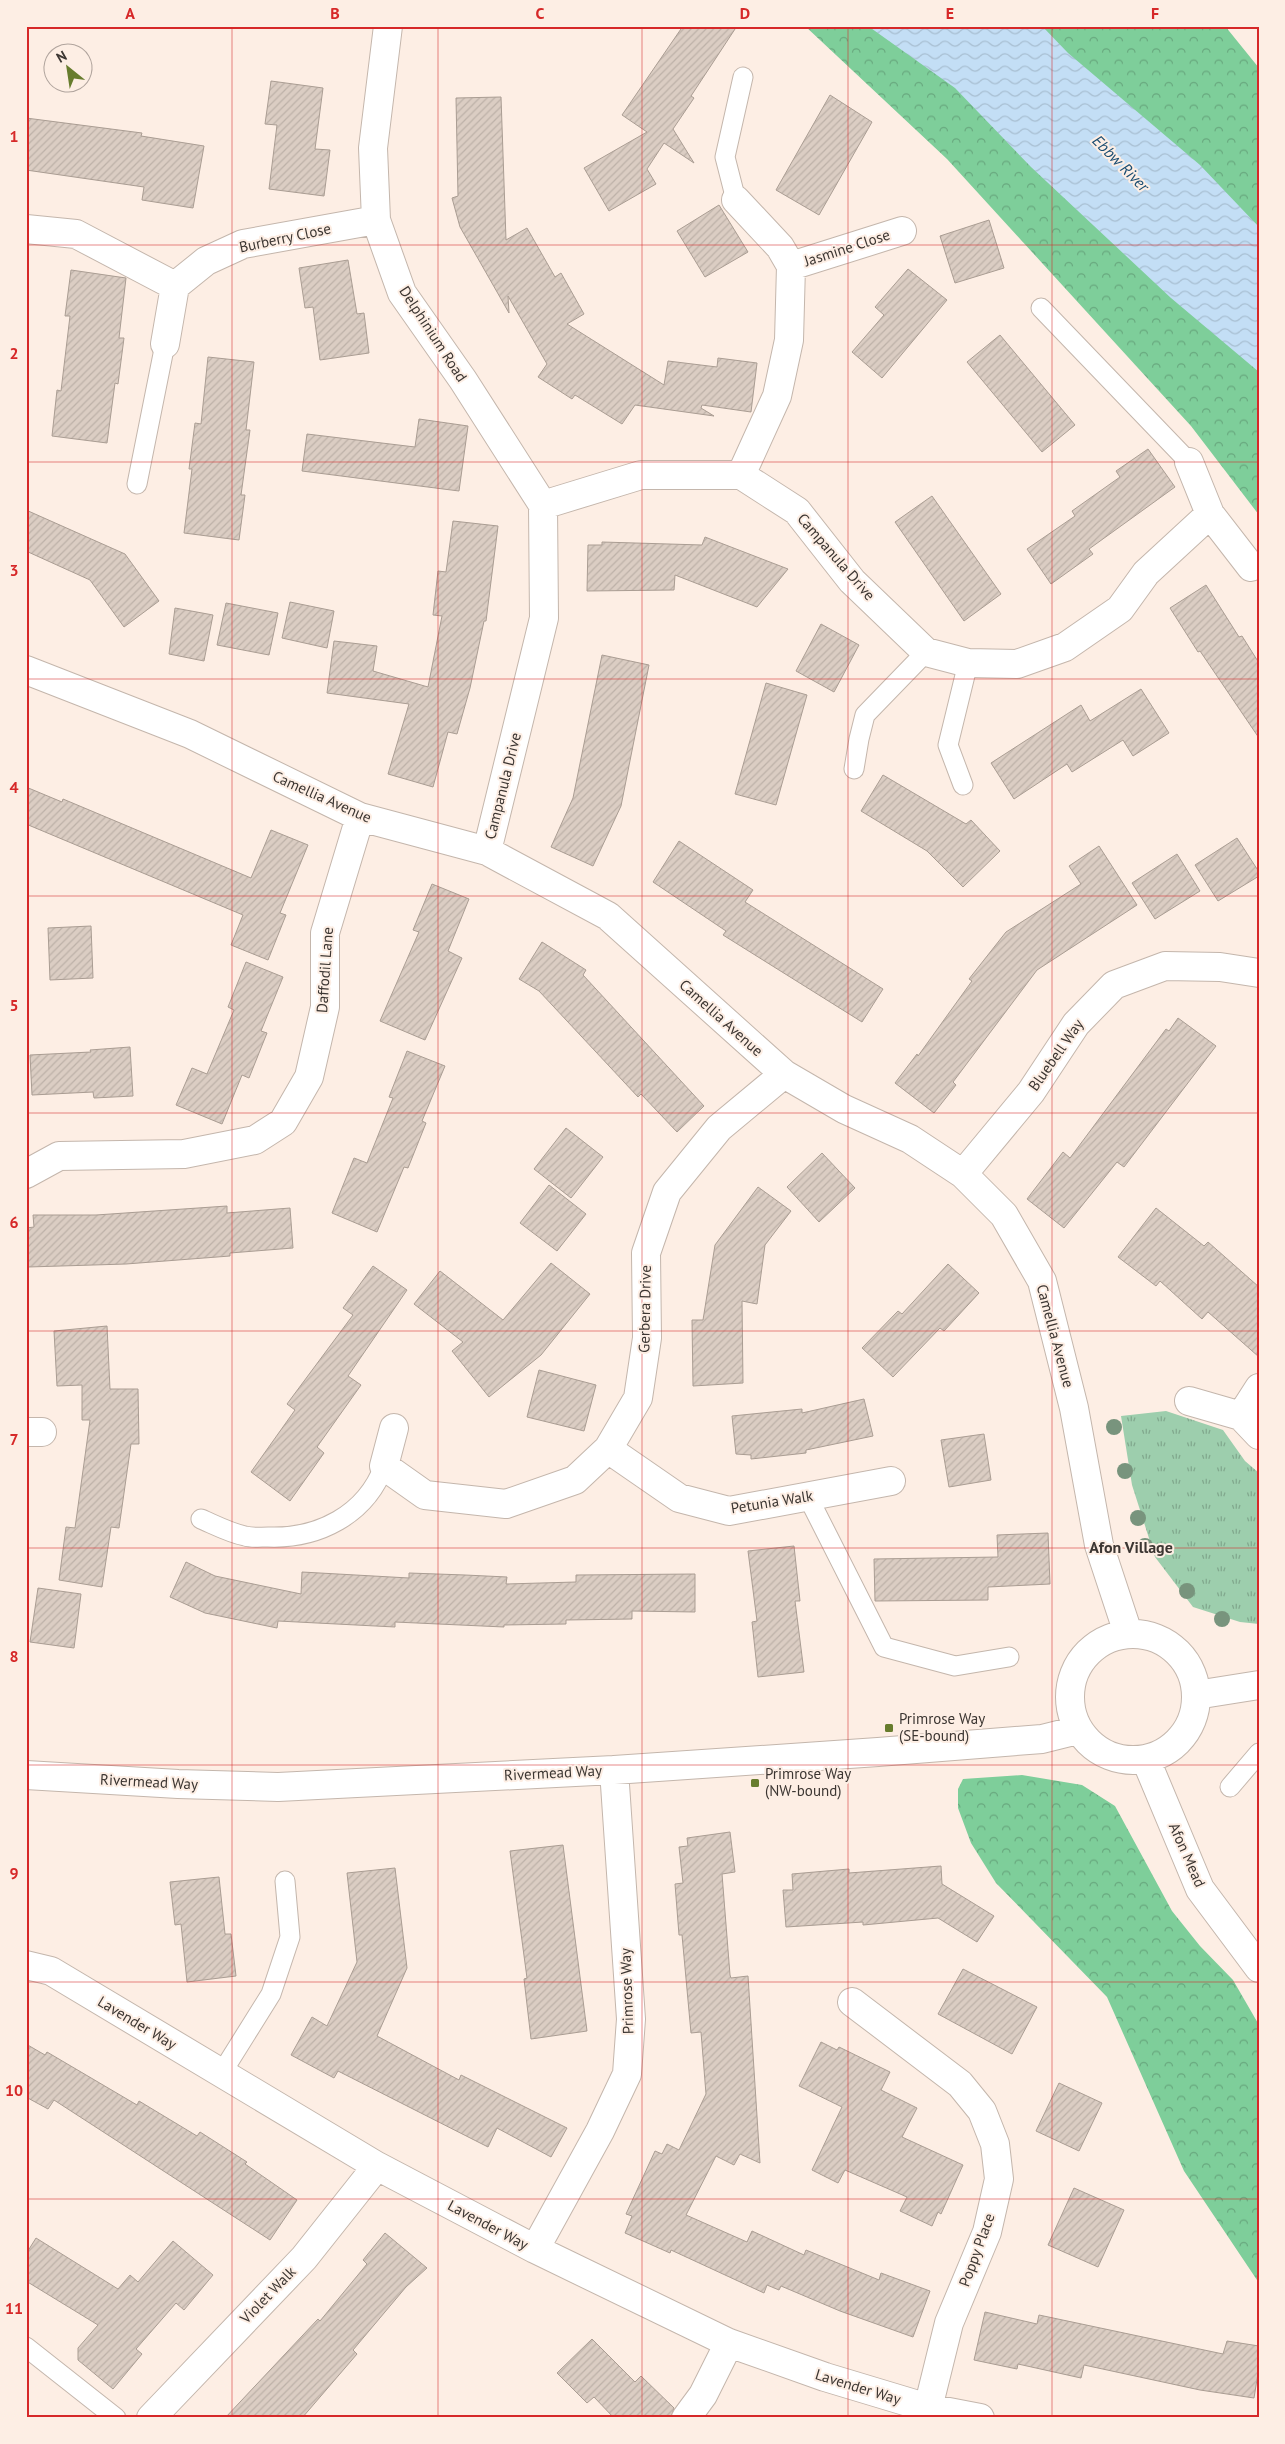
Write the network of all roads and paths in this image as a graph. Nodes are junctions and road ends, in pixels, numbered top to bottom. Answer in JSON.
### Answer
{"nodes":[{"id":1,"x":388,"y":26,"type":"edge"},
{"id":2,"x":743,"y":77,"type":"dead end"},
{"id":3,"x":736,"y":200,"type":"joint"},
{"id":4,"x":376,"y":220,"type":"junction"},
{"id":5,"x":26,"y":229,"type":"edge"},
{"id":6,"x":902,"y":231,"type":"dead end"},
{"id":7,"x":791,"y":266,"type":"junction"},
{"id":8,"x":175,"y":286,"type":"junction"},
{"id":9,"x":1041,"y":308,"type":"dead end"},
{"id":10,"x":165,"y":344,"type":"joint"},
{"id":11,"x":1189,"y":462,"type":"joint"},
{"id":12,"x":741,"y":475,"type":"junction"},
{"id":13,"x":138,"y":484,"type":"dead end"},
{"id":14,"x":543,"y":505,"type":"junction"},
{"id":15,"x":1210,"y":514,"type":"junction"},
{"id":16,"x":1255,"y":572,"type":"edge"},
{"id":17,"x":926,"y":652,"type":"junction"},
{"id":18,"x":968,"y":663,"type":"junction"},
{"id":19,"x":26,"y":670,"type":"edge"},
{"id":20,"x":854,"y":769,"type":"dead end"},
{"id":21,"x":963,"y":785,"type":"dead end"},
{"id":22,"x":360,"y":817,"type":"junction"},
{"id":23,"x":487,"y":851,"type":"junction"},
{"id":24,"x":1259,"y":973,"type":"edge"},
{"id":25,"x":784,"y":1074,"type":"junction"},
{"id":26,"x":27,"y":1173,"type":"edge"},
{"id":27,"x":963,"y":1174,"type":"junction"},
{"id":28,"x":1259,"y":1388,"type":"edge"},
{"id":29,"x":1189,"y":1400,"type":"dead end"},
{"id":30,"x":1250,"y":1425,"type":"edge"},
{"id":31,"x":394,"y":1428,"type":"dead end"},
{"id":32,"x":608,"y":1449,"type":"junction"},
{"id":33,"x":384,"y":1466,"type":"junction"},
{"id":34,"x":891,"y":1481,"type":"dead end"},
{"id":35,"x":808,"y":1497,"type":"junction"},
{"id":36,"x":201,"y":1519,"type":"dead end"},
{"id":37,"x":1128,"y":1633,"type":"junction"},
{"id":38,"x":1009,"y":1656,"type":"dead end"},
{"id":39,"x":1259,"y":1685,"type":"edge"},
{"id":40,"x":1196,"y":1695,"type":"junction"},
{"id":41,"x":1078,"y":1730,"type":"junction"},
{"id":42,"x":1259,"y":1753,"type":"edge"},
{"id":43,"x":1146,"y":1760,"type":"junction"},
{"id":44,"x":614,"y":1770,"type":"junction"},
{"id":45,"x":26,"y":1775,"type":"edge"},
{"id":46,"x":1230,"y":1786,"type":"dead end"},
{"id":47,"x":285,"y":1880,"type":"dead end"},
{"id":48,"x":26,"y":1965,"type":"edge"},
{"id":49,"x":1259,"y":1968,"type":"edge"},
{"id":50,"x":852,"y":2002,"type":"dead end"},
{"id":51,"x":221,"y":2074,"type":"junction"},
{"id":52,"x":377,"y":2166,"type":"junction"},
{"id":53,"x":535,"y":2249,"type":"junction"},
{"id":54,"x":729,"y":2343,"type":"junction"},
{"id":55,"x":26,"y":2347,"type":"edge"},
{"id":56,"x":928,"y":2408,"type":"junction"},
{"id":57,"x":116,"y":2418,"type":"edge"},
{"id":58,"x":151,"y":2418,"type":"edge"},
{"id":59,"x":686,"y":2418,"type":"edge"},
{"id":60,"x":980,"y":2418,"type":"edge"}],
"edges":[{"from":1,"to":4,"type":"street","name":"Delphinium Road"},
{"from":2,"to":3,"type":"lane"},
{"from":3,"to":7,"type":"street","name":"Jasmine Close"},
{"from":4,"to":8,"type":"street","name":"Burberry Close"},
{"from":4,"to":14,"type":"street","name":"Delphinium Road"},
{"from":5,"to":8,"type":"street"},
{"from":6,"to":7,"type":"street","name":"Jasmine Close"},
{"from":7,"to":12,"type":"street","name":"Jasmine Close"},
{"from":8,"to":10,"type":"street"},
{"from":9,"to":11,"type":"lane"},
{"from":10,"to":13,"type":"lane"},
{"from":11,"to":15,"type":"street"},
{"from":12,"to":14,"type":"street"},
{"from":12,"to":17,"type":"street","name":"Campanula Drive"},
{"from":14,"to":23,"type":"street","name":"Campanula Drive"},
{"from":15,"to":16,"type":"street"},
{"from":15,"to":18,"type":"street","name":"Campanula Drive"},
{"from":17,"to":18,"type":"street","name":"Campanula Drive"},
{"from":17,"to":20,"type":"lane"},
{"from":18,"to":21,"type":"lane"},
{"from":19,"to":22,"type":"street","name":"Camellia Avenue"},
{"from":22,"to":23,"type":"street","name":"Camellia Avenue"},
{"from":22,"to":26,"type":"street","name":"Daffodil Lane"},
{"from":23,"to":25,"type":"street","name":"Camellia Avenue"},
{"from":24,"to":27,"type":"street","name":"Bluebell Way"},
{"from":25,"to":27,"type":"street","name":"Camellia Avenue"},
{"from":25,"to":32,"type":"street","name":"Gerbera Drive"},
{"from":27,"to":37,"type":"street","name":"Camellia Avenue"},
{"from":28,"to":30,"type":"street"},
{"from":29,"to":30,"type":"street"},
{"from":31,"to":33,"type":"street"},
{"from":32,"to":33,"type":"street","name":"Gerbera Drive"},
{"from":32,"to":35,"type":"street","name":"Petunia Walk"},
{"from":33,"to":36,"type":"lane"},
{"from":34,"to":35,"type":"street","name":"Petunia Walk"},
{"from":35,"to":38,"type":"lane"},
{"from":37,"to":40,"type":"street"},
{"from":37,"to":41,"type":"street"},
{"from":39,"to":40,"type":"street"},
{"from":40,"to":43,"type":"street"},
{"from":41,"to":43,"type":"street"},
{"from":41,"to":44,"type":"street","name":"Rivermead Way"},
{"from":42,"to":46,"type":"lane"},
{"from":43,"to":49,"type":"street","name":"Afon Mead"},
{"from":44,"to":45,"type":"street","name":"Rivermead Way"},
{"from":44,"to":53,"type":"street","name":"Primrose Way"},
{"from":47,"to":51,"type":"lane"},
{"from":48,"to":51,"type":"street","name":"Lavender Way"},
{"from":50,"to":56,"type":"street","name":"Poppy Place"},
{"from":51,"to":52,"type":"street","name":"Lavender Way"},
{"from":52,"to":53,"type":"street","name":"Lavender Way"},
{"from":52,"to":58,"type":"street","name":"Violet Walk"},
{"from":53,"to":54,"type":"street","name":"Lavender Way"},
{"from":54,"to":56,"type":"street","name":"Lavender Way"},
{"from":54,"to":59,"type":"street"},
{"from":55,"to":57,"type":"lane"},
{"from":56,"to":60,"type":"street","name":"Lavender Way"}]}
